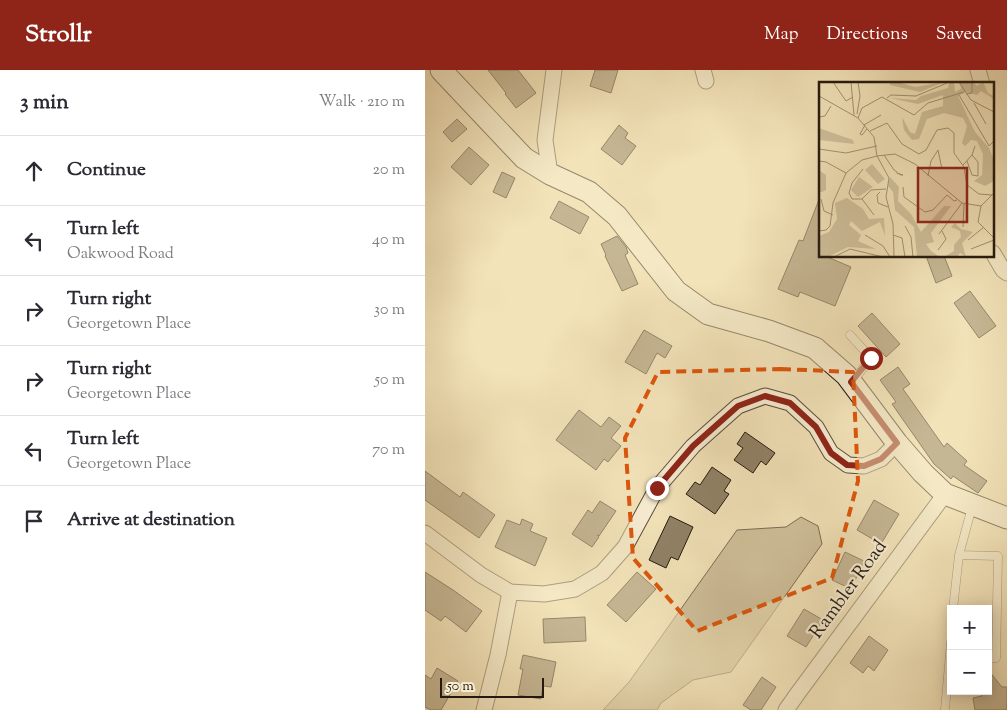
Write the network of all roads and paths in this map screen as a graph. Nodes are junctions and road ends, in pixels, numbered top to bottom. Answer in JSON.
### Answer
{"nodes":[{"id":1,"x":441,"y":70,"type":"edge"},
{"id":2,"x":554,"y":70,"type":"edge"},
{"id":3,"x":550,"y":174,"type":"junction"},
{"id":4,"x":995,"y":256,"type":"edge"},
{"id":5,"x":1007,"y":274,"type":"edge"},
{"id":6,"x":850,"y":335,"type":"dead end"},
{"id":7,"x":851,"y":382,"type":"junction"},
{"id":8,"x":897,"y":443,"type":"junction"},
{"id":9,"x":945,"y":494,"type":"junction"},
{"id":10,"x":973,"y":505,"type":"junction"},
{"id":11,"x":1007,"y":518,"type":"edge"},
{"id":12,"x":425,"y":533,"type":"edge"},
{"id":13,"x":959,"y":555,"type":"junction"},
{"id":14,"x":511,"y":592,"type":"junction"},
{"id":15,"x":953,"y":605,"type":"edge"},
{"id":16,"x":992,"y":658,"type":"edge"},
{"id":17,"x":947,"y":689,"type":"edge"},
{"id":18,"x":484,"y":710,"type":"edge"},
{"id":19,"x":786,"y":710,"type":"edge"},
{"id":20,"x":945,"y":710,"type":"edge"}],
"edges":[{"from":1,"to":3,"type":"main road"},
{"from":2,"to":3,"type":"street"},
{"from":3,"to":7,"type":"main road"},
{"from":4,"to":5,"type":"street"},
{"from":6,"to":7,"type":"lane"},
{"from":7,"to":8,"type":"main road"},
{"from":8,"to":9,"type":"main road"},
{"from":8,"to":14,"type":"street"},
{"from":9,"to":10,"type":"main road"},
{"from":9,"to":19,"type":"street","name":"Rambler Road"},
{"from":10,"to":11,"type":"main road"},
{"from":10,"to":13,"type":"lane"},
{"from":12,"to":14,"type":"street"},
{"from":13,"to":15,"type":"lane"},
{"from":13,"to":16,"type":"lane"},
{"from":14,"to":18,"type":"street"},
{"from":17,"to":20,"type":"lane"}]}
